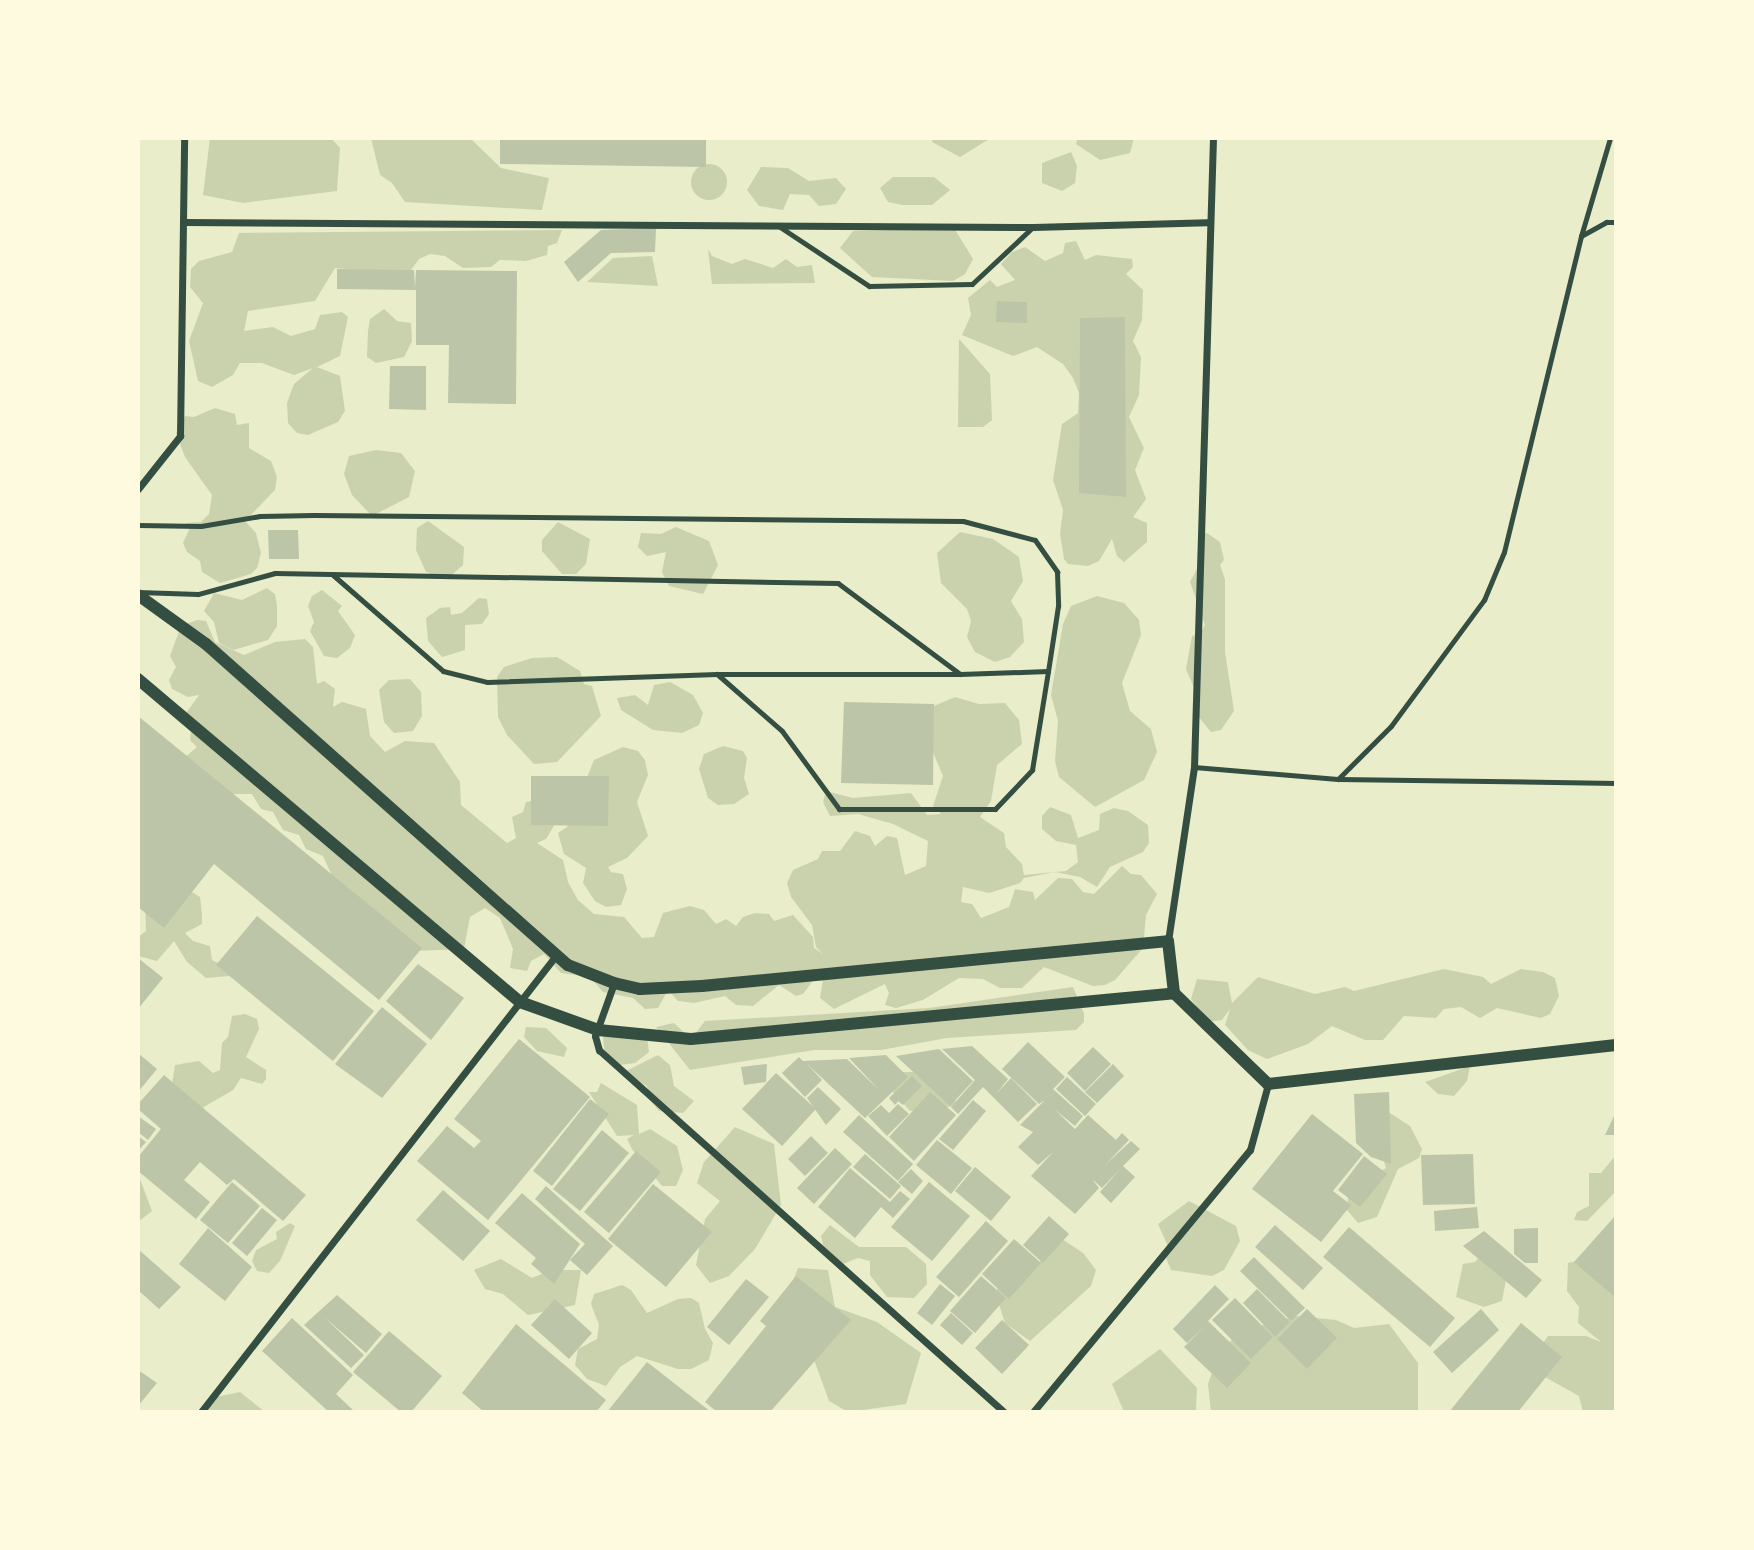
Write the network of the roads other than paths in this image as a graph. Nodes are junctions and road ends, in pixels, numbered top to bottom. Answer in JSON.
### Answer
{"nodes":[{"id":1,"x":184,"y":138,"type":"edge"},
{"id":2,"x":1213,"y":138,"type":"edge"},
{"id":3,"x":1610,"y":138,"type":"edge"},
{"id":4,"x":184,"y":222,"type":"junction"},
{"id":5,"x":1208,"y":222,"type":"junction"},
{"id":6,"x":1616,"y":222,"type":"edge"},
{"id":7,"x":775,"y":223,"type":"junction"},
{"id":8,"x":1033,"y":227,"type":"junction"},
{"id":9,"x":1581,"y":236,"type":"junction"},
{"id":10,"x":138,"y":489,"type":"edge"},
{"id":11,"x":138,"y":526,"type":"edge"},
{"id":12,"x":333,"y":575,"type":"junction"},
{"id":13,"x":138,"y":593,"type":"edge"},
{"id":14,"x":1048,"y":671,"type":"junction"},
{"id":15,"x":717,"y":674,"type":"junction"},
{"id":16,"x":960,"y":674,"type":"junction"},
{"id":17,"x":138,"y":679,"type":"edge"},
{"id":18,"x":1194,"y":767,"type":"junction"},
{"id":19,"x":1338,"y":779,"type":"junction"},
{"id":20,"x":1616,"y":783,"type":"edge"},
{"id":21,"x":1168,"y":941,"type":"junction"},
{"id":22,"x":556,"y":954,"type":"junction"},
{"id":23,"x":614,"y":983,"type":"junction"},
{"id":24,"x":1174,"y":993,"type":"junction"},
{"id":25,"x":520,"y":1002,"type":"junction"},
{"id":26,"x":598,"y":1030,"type":"junction"},
{"id":27,"x":1616,"y":1045,"type":"edge"},
{"id":28,"x":1268,"y":1084,"type":"junction"},
{"id":29,"x":201,"y":1412,"type":"edge"},
{"id":30,"x":1004,"y":1412,"type":"edge"},
{"id":31,"x":1033,"y":1412,"type":"edge"}],
"edges":[{"from":1,"to":4,"type":"street"},
{"from":2,"to":5,"type":"street"},
{"from":3,"to":9,"type":"lane"},
{"from":4,"to":7,"type":"street"},
{"from":4,"to":10,"type":"street"},
{"from":5,"to":8,"type":"street"},
{"from":5,"to":18,"type":"street"},
{"from":6,"to":9,"type":"lane"},
{"from":7,"to":8,"type":"street"},
{"from":7,"to":8,"type":"lane"},
{"from":9,"to":19,"type":"lane"},
{"from":11,"to":14,"type":"lane"},
{"from":12,"to":13,"type":"lane"},
{"from":12,"to":15,"type":"lane"},
{"from":12,"to":16,"type":"lane"},
{"from":13,"to":22,"type":"street"},
{"from":14,"to":15,"type":"lane"},
{"from":14,"to":16,"type":"lane"},
{"from":15,"to":16,"type":"lane"},
{"from":17,"to":25,"type":"street"},
{"from":18,"to":19,"type":"lane"},
{"from":18,"to":21,"type":"street"},
{"from":19,"to":20,"type":"lane"},
{"from":21,"to":23,"type":"street"},
{"from":21,"to":24,"type":"street"},
{"from":22,"to":23,"type":"street"},
{"from":22,"to":25,"type":"street"},
{"from":23,"to":26,"type":"street"},
{"from":24,"to":26,"type":"street"},
{"from":24,"to":28,"type":"street"},
{"from":25,"to":26,"type":"street"},
{"from":25,"to":29,"type":"street"},
{"from":26,"to":30,"type":"street"},
{"from":27,"to":28,"type":"street"},
{"from":28,"to":31,"type":"street"}]}
